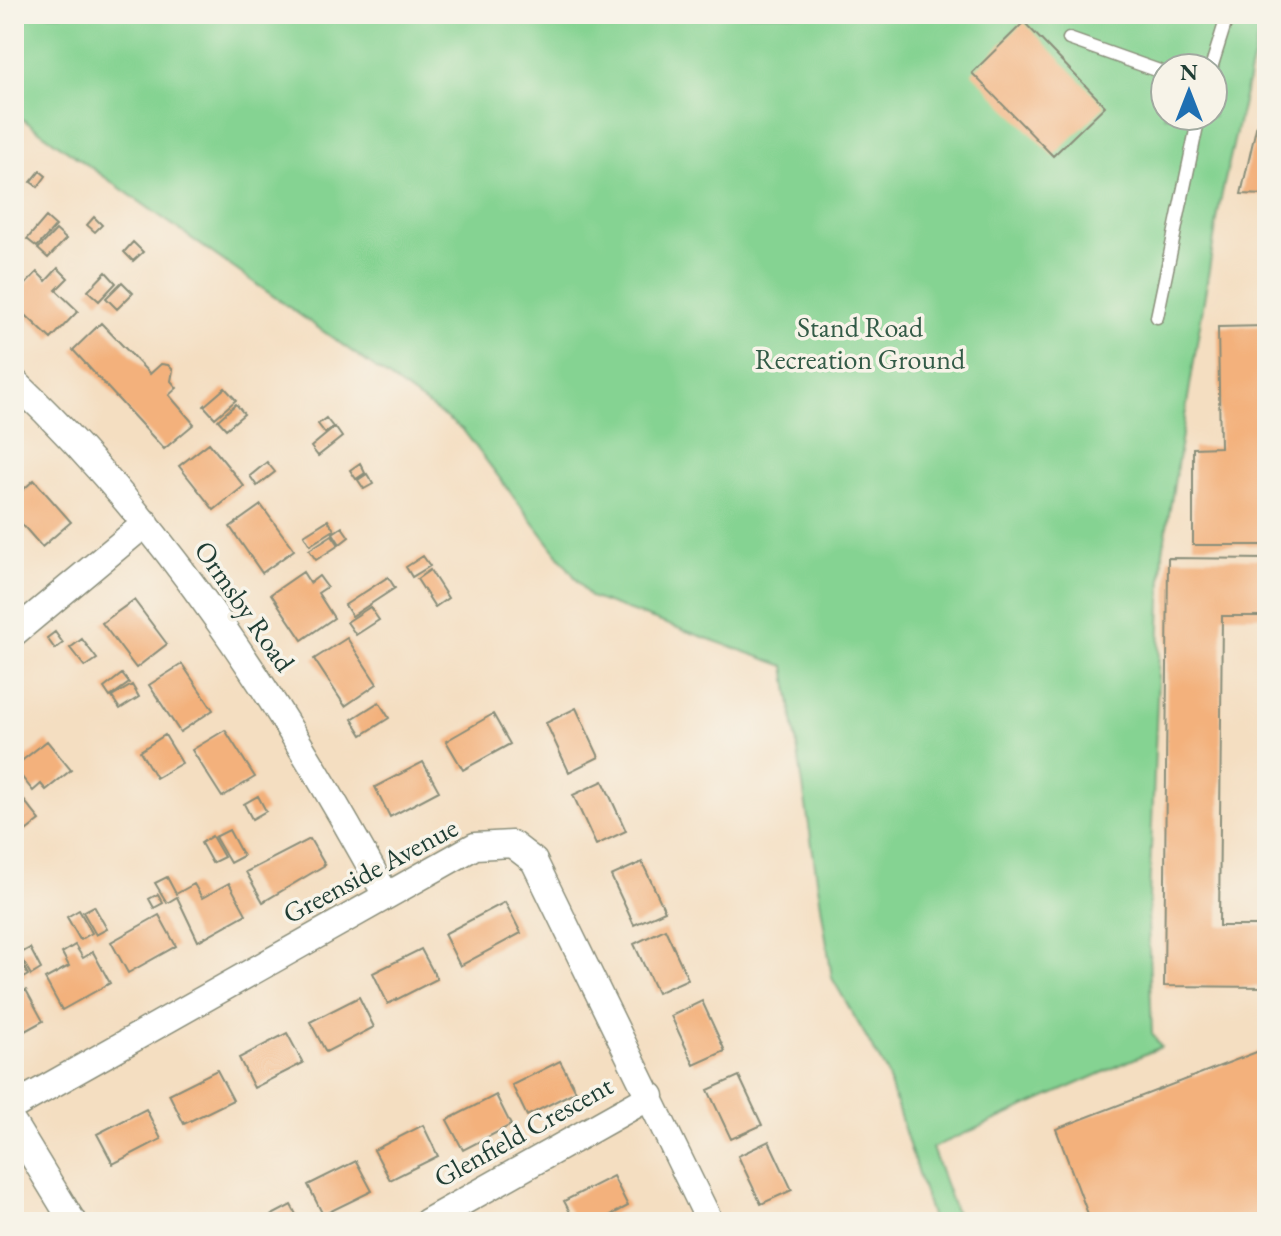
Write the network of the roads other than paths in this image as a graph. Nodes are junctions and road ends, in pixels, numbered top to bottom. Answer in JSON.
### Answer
{"nodes":[{"id":1,"x":1228,"y":14,"type":"edge"},
{"id":2,"x":1069,"y":39,"type":"dead end"},
{"id":3,"x":1216,"y":52,"type":"edge"},
{"id":4,"x":1149,"y":67,"type":"edge"},
{"id":5,"x":1196,"y":132,"type":"edge"},
{"id":6,"x":1157,"y":317,"type":"dead end"},
{"id":7,"x":14,"y":381,"type":"edge"},
{"id":8,"x":146,"y":523,"type":"junction"},
{"id":9,"x":14,"y":633,"type":"edge"},
{"id":10,"x":386,"y":895,"type":"junction"},
{"id":11,"x":651,"y":1096,"type":"junction"},
{"id":12,"x":14,"y":1106,"type":"edge"},
{"id":13,"x":14,"y":1125,"type":"edge"},
{"id":14,"x":73,"y":1222,"type":"edge"},
{"id":15,"x":427,"y":1222,"type":"edge"},
{"id":16,"x":710,"y":1222,"type":"edge"}],
"edges":[{"from":1,"to":3,"type":"lane"},
{"from":2,"to":4,"type":"lane"},
{"from":5,"to":6,"type":"lane"},
{"from":7,"to":8,"type":"street","name":"Ormsby Road"},
{"from":8,"to":9,"type":"street"},
{"from":8,"to":10,"type":"street","name":"Ormsby Road"},
{"from":10,"to":11,"type":"street","name":"Greenside Avenue"},
{"from":10,"to":12,"type":"street","name":"Greenside Avenue"},
{"from":11,"to":15,"type":"street","name":"Glenfield Crescent"},
{"from":11,"to":16,"type":"street","name":"Greenside Avenue"},
{"from":13,"to":14,"type":"street"}]}
